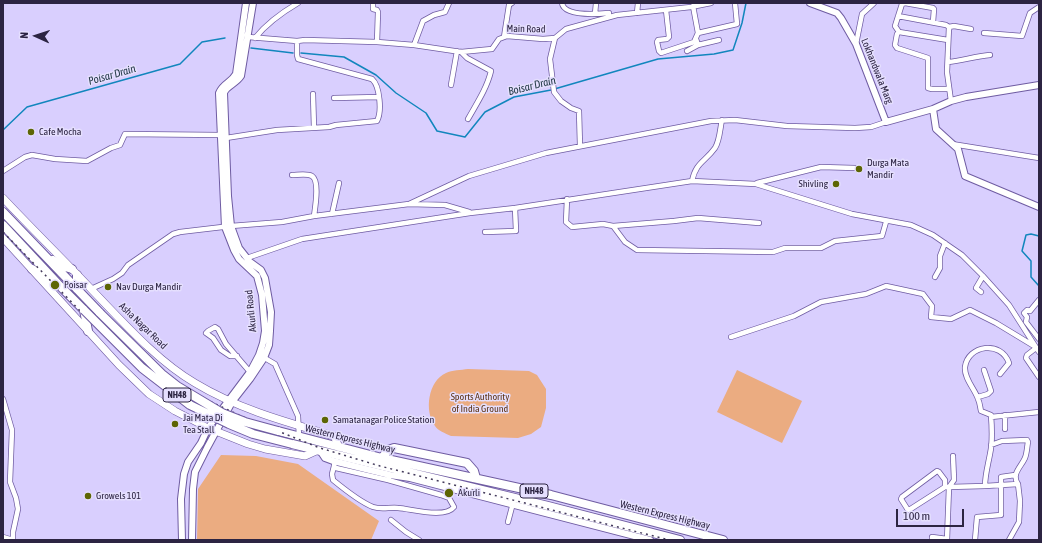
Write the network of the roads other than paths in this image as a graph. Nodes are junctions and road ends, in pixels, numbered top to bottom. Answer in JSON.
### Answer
{"nodes":[{"id":1,"x":298,"y":3,"type":"edge"},
{"id":2,"x":373,"y":3,"type":"edge"},
{"id":3,"x":449,"y":3,"type":"edge"},
{"id":4,"x":512,"y":3,"type":"edge"},
{"id":5,"x":562,"y":3,"type":"edge"},
{"id":6,"x":596,"y":3,"type":"edge"},
{"id":7,"x":638,"y":3,"type":"edge"},
{"id":8,"x":711,"y":3,"type":"edge"},
{"id":9,"x":735,"y":3,"type":"edge"},
{"id":10,"x":810,"y":3,"type":"edge"},
{"id":11,"x":874,"y":3,"type":"edge"},
{"id":12,"x":249,"y":4,"type":"edge"},
{"id":13,"x":693,"y":6,"type":"junction"},
{"id":14,"x":1039,"y":7,"type":"edge"},
{"id":15,"x":666,"y":10,"type":"junction"},
{"id":16,"x":609,"y":13,"type":"dead end"},
{"id":17,"x":637,"y":13,"type":"junction"},
{"id":18,"x":595,"y":14,"type":"junction"},
{"id":19,"x":898,"y":16,"type":"junction"},
{"id":20,"x":933,"y":22,"type":"junction"},
{"id":21,"x":949,"y":27,"type":"junction"},
{"id":22,"x":971,"y":29,"type":"dead end"},
{"id":23,"x":899,"y":32,"type":"junction"},
{"id":24,"x":698,"y":33,"type":"junction"},
{"id":25,"x":984,"y":33,"type":"dead end"},
{"id":26,"x":239,"y":34,"type":"junction"},
{"id":27,"x":504,"y":37,"type":"junction"},
{"id":28,"x":255,"y":38,"type":"junction"},
{"id":29,"x":555,"y":38,"type":"junction"},
{"id":30,"x":247,"y":39,"type":"junction"},
{"id":31,"x":696,"y":39,"type":"junction"},
{"id":32,"x":719,"y":40,"type":"dead end"},
{"id":33,"x":948,"y":40,"type":"junction"},
{"id":34,"x":298,"y":41,"type":"junction"},
{"id":35,"x":377,"y":42,"type":"junction"},
{"id":36,"x":856,"y":44,"type":"junction"},
{"id":37,"x":414,"y":45,"type":"junction"},
{"id":38,"x":698,"y":45,"type":"junction"},
{"id":39,"x":459,"y":51,"type":"junction"},
{"id":40,"x":687,"y":51,"type":"dead end"},
{"id":41,"x":990,"y":55,"type":"dead end"},
{"id":42,"x":948,"y":62,"type":"junction"},
{"id":43,"x":451,"y":84,"type":"dead end"},
{"id":44,"x":1039,"y":85,"type":"edge"},
{"id":45,"x":949,"y":89,"type":"junction"},
{"id":46,"x":313,"y":94,"type":"dead end"},
{"id":47,"x":379,"y":97,"type":"junction"},
{"id":48,"x":334,"y":98,"type":"dead end"},
{"id":49,"x":951,"y":101,"type":"junction"},
{"id":50,"x":933,"y":109,"type":"junction"},
{"id":51,"x":468,"y":119,"type":"dead end"},
{"id":52,"x":722,"y":120,"type":"junction"},
{"id":53,"x":886,"y":122,"type":"junction"},
{"id":54,"x":314,"y":128,"type":"junction"},
{"id":55,"x":223,"y":136,"type":"junction"},
{"id":56,"x":952,"y":144,"type":"junction"},
{"id":57,"x":580,"y":146,"type":"junction"},
{"id":58,"x":1039,"y":158,"type":"edge"},
{"id":59,"x":855,"y":168,"type":"dead end"},
{"id":60,"x":3,"y":171,"type":"edge"},
{"id":61,"x":292,"y":174,"type":"dead end"},
{"id":62,"x":692,"y":181,"type":"junction"},
{"id":63,"x":339,"y":183,"type":"dead end"},
{"id":64,"x":756,"y":184,"type":"junction"},
{"id":65,"x":3,"y":198,"type":"edge"},
{"id":66,"x":567,"y":199,"type":"junction"},
{"id":67,"x":409,"y":204,"type":"junction"},
{"id":68,"x":1039,"y":207,"type":"edge"},
{"id":69,"x":515,"y":208,"type":"junction"},
{"id":70,"x":3,"y":212,"type":"edge"},
{"id":71,"x":470,"y":213,"type":"junction"},
{"id":72,"x":332,"y":214,"type":"junction"},
{"id":73,"x":314,"y":216,"type":"junction"},
{"id":74,"x":758,"y":222,"type":"dead end"},
{"id":75,"x":886,"y":222,"type":"junction"},
{"id":76,"x":3,"y":225,"type":"edge"},
{"id":77,"x":228,"y":226,"type":"junction"},
{"id":78,"x":613,"y":226,"type":"junction"},
{"id":79,"x":485,"y":232,"type":"dead end"},
{"id":80,"x":3,"y":238,"type":"edge"},
{"id":81,"x":945,"y":244,"type":"junction"},
{"id":82,"x":44,"y":255,"type":"junction"},
{"id":83,"x":247,"y":258,"type":"junction"},
{"id":84,"x":32,"y":268,"type":"junction"},
{"id":85,"x":75,"y":272,"type":"junction"},
{"id":86,"x":983,"y":276,"type":"junction"},
{"id":87,"x":935,"y":278,"type":"dead end"},
{"id":88,"x":58,"y":284,"type":"junction"},
{"id":89,"x":91,"y":289,"type":"junction"},
{"id":90,"x":77,"y":290,"type":"junction"},
{"id":91,"x":981,"y":292,"type":"dead end"},
{"id":92,"x":1039,"y":300,"type":"edge"},
{"id":93,"x":84,"y":310,"type":"junction"},
{"id":94,"x":1026,"y":327,"type":"junction"},
{"id":95,"x":88,"y":331,"type":"junction"},
{"id":96,"x":731,"y":337,"type":"dead end"},
{"id":97,"x":1038,"y":338,"type":"edge"},
{"id":98,"x":1032,"y":342,"type":"junction"},
{"id":99,"x":1037,"y":349,"type":"edge"},
{"id":100,"x":237,"y":356,"type":"junction"},
{"id":101,"x":262,"y":356,"type":"junction"},
{"id":102,"x":984,"y":370,"type":"dead end"},
{"id":103,"x":250,"y":372,"type":"junction"},
{"id":104,"x":1000,"y":374,"type":"dead end"},
{"id":105,"x":1039,"y":377,"type":"edge"},
{"id":106,"x":978,"y":397,"type":"junction"},
{"id":107,"x":3,"y":399,"type":"edge"},
{"id":108,"x":230,"y":401,"type":"junction"},
{"id":109,"x":1039,"y":412,"type":"edge"},
{"id":110,"x":1005,"y":415,"type":"junction"},
{"id":111,"x":991,"y":417,"type":"junction"},
{"id":112,"x":298,"y":426,"type":"junction"},
{"id":113,"x":208,"y":428,"type":"junction"},
{"id":114,"x":1005,"y":429,"type":"dead end"},
{"id":115,"x":216,"y":432,"type":"junction"},
{"id":116,"x":299,"y":436,"type":"junction"},
{"id":117,"x":991,"y":445,"type":"junction"},
{"id":118,"x":339,"y":447,"type":"junction"},
{"id":119,"x":319,"y":452,"type":"junction"},
{"id":120,"x":425,"y":454,"type":"junction"},
{"id":121,"x":953,"y":456,"type":"dead end"},
{"id":122,"x":382,"y":458,"type":"junction"},
{"id":123,"x":334,"y":461,"type":"junction"},
{"id":124,"x":422,"y":466,"type":"junction"},
{"id":125,"x":1015,"y":475,"type":"junction"},
{"id":126,"x":389,"y":477,"type":"junction"},
{"id":127,"x":476,"y":478,"type":"junction"},
{"id":128,"x":1018,"y":484,"type":"junction"},
{"id":129,"x":1001,"y":485,"type":"junction"},
{"id":130,"x":985,"y":486,"type":"junction"},
{"id":131,"x":947,"y":487,"type":"junction"},
{"id":132,"x":513,"y":502,"type":"junction"},
{"id":133,"x":559,"y":513,"type":"junction"},
{"id":134,"x":391,"y":520,"type":"dead end"},
{"id":135,"x":508,"y":522,"type":"dead end"},
{"id":136,"x":3,"y":537,"type":"edge"},
{"id":137,"x":12,"y":540,"type":"edge"},
{"id":138,"x":182,"y":540,"type":"edge"},
{"id":139,"x":192,"y":540,"type":"edge"},
{"id":140,"x":419,"y":540,"type":"edge"},
{"id":141,"x":650,"y":540,"type":"edge"},
{"id":142,"x":680,"y":540,"type":"edge"},
{"id":143,"x":723,"y":540,"type":"edge"},
{"id":144,"x":932,"y":540,"type":"edge"},
{"id":145,"x":947,"y":540,"type":"edge"},
{"id":146,"x":975,"y":540,"type":"edge"},
{"id":147,"x":1009,"y":540,"type":"edge"}],
"edges":[{"from":1,"to":28,"type":"street"},
{"from":2,"to":35,"type":"street"},
{"from":3,"to":37,"type":"street"},
{"from":4,"to":27,"type":"street"},
{"from":5,"to":18,"type":"street"},
{"from":6,"to":18,"type":"street"},
{"from":7,"to":17,"type":"street"},
{"from":8,"to":13,"type":"street","name":"Main Road"},
{"from":9,"to":24,"type":"street"},
{"from":10,"to":36,"type":"street","name":"Lokhandwala Marg"},
{"from":11,"to":36,"type":"street"},
{"from":12,"to":26,"type":"street","name":"Akurli Road"},
{"from":12,"to":30,"type":"street","name":"Akurli Road"},
{"from":13,"to":15,"type":"street","name":"Main Road"},
{"from":13,"to":24,"type":"street"},
{"from":14,"to":25,"type":"street"},
{"from":15,"to":17,"type":"street","name":"Main Road"},
{"from":15,"to":31,"type":"street"},
{"from":16,"to":18,"type":"street"},
{"from":17,"to":29,"type":"street","name":"Main Road"},
{"from":19,"to":20,"type":"street"},
{"from":19,"to":20,"type":"street"},
{"from":19,"to":23,"type":"street"},
{"from":20,"to":21,"type":"street"},
{"from":21,"to":22,"type":"street"},
{"from":21,"to":33,"type":"street"},
{"from":23,"to":33,"type":"street"},
{"from":23,"to":45,"type":"street"},
{"from":24,"to":31,"type":"street"},
{"from":26,"to":30,"type":"street"},
{"from":26,"to":55,"type":"street","name":"Akurli Road"},
{"from":27,"to":29,"type":"street","name":"Main Road"},
{"from":27,"to":39,"type":"street","name":"Main Road"},
{"from":28,"to":30,"type":"street"},
{"from":28,"to":34,"type":"street"},
{"from":29,"to":57,"type":"street"},
{"from":30,"to":55,"type":"street","name":"Akurli Road"},
{"from":31,"to":38,"type":"street"},
{"from":32,"to":38,"type":"street"},
{"from":33,"to":42,"type":"street"},
{"from":34,"to":35,"type":"street"},
{"from":34,"to":47,"type":"street"},
{"from":35,"to":37,"type":"street"},
{"from":36,"to":53,"type":"street","name":"Lokhandwala Marg"},
{"from":37,"to":39,"type":"street"},
{"from":38,"to":40,"type":"street"},
{"from":39,"to":43,"type":"street"},
{"from":39,"to":51,"type":"street"},
{"from":41,"to":42,"type":"street"},
{"from":42,"to":45,"type":"street"},
{"from":44,"to":49,"type":"street"},
{"from":45,"to":49,"type":"street"},
{"from":46,"to":54,"type":"street"},
{"from":47,"to":48,"type":"street"},
{"from":47,"to":54,"type":"street"},
{"from":49,"to":50,"type":"street"},
{"from":50,"to":53,"type":"street"},
{"from":50,"to":56,"type":"street"},
{"from":52,"to":53,"type":"street"},
{"from":52,"to":57,"type":"street"},
{"from":52,"to":62,"type":"street"},
{"from":54,"to":55,"type":"street"},
{"from":55,"to":60,"type":"street"},
{"from":55,"to":77,"type":"street","name":"Akurli Road"},
{"from":56,"to":58,"type":"street"},
{"from":56,"to":68,"type":"street"},
{"from":57,"to":67,"type":"street"},
{"from":59,"to":64,"type":"street"},
{"from":61,"to":73,"type":"street"},
{"from":62,"to":64,"type":"street"},
{"from":62,"to":66,"type":"street"},
{"from":63,"to":72,"type":"street"},
{"from":64,"to":75,"type":"street"},
{"from":65,"to":85,"type":"main road","name":"Asha Nagar Road"},
{"from":66,"to":69,"type":"street"},
{"from":66,"to":78,"type":"street"},
{"from":67,"to":71,"type":"street"},
{"from":67,"to":72,"type":"street"},
{"from":69,"to":71,"type":"street"},
{"from":69,"to":79,"type":"street"},
{"from":70,"to":82,"type":"highway","name":"Western Express Highway","number":"NH48"},
{"from":71,"to":83,"type":"street"},
{"from":72,"to":73,"type":"street"},
{"from":73,"to":77,"type":"street"},
{"from":74,"to":78,"type":"street"},
{"from":75,"to":78,"type":"street"},
{"from":75,"to":81,"type":"street"},
{"from":76,"to":88,"type":"highway","name":"Western Express Highway","number":"NH48"},
{"from":77,"to":83,"type":"street","name":"Akurli Road"},
{"from":77,"to":89,"type":"street"},
{"from":77,"to":101,"type":"street","name":"Akurli Road"},
{"from":80,"to":84,"type":"main road"},
{"from":81,"to":86,"type":"street"},
{"from":81,"to":87,"type":"street"},
{"from":82,"to":85,"type":"highway"},
{"from":82,"to":90,"type":"highway","name":"Western Express Highway","number":"NH48"},
{"from":83,"to":101,"type":"street","name":"Akurli Road"},
{"from":84,"to":88,"type":"highway"},
{"from":84,"to":95,"type":"main road"},
{"from":85,"to":89,"type":"main road","name":"Asha Nagar Road"},
{"from":85,"to":90,"type":"highway"},
{"from":86,"to":91,"type":"street"},
{"from":86,"to":94,"type":"street"},
{"from":88,"to":93,"type":"highway","name":"Western Express Highway","number":"NH48"},
{"from":89,"to":108,"type":"main road","name":"Asha Nagar Road"},
{"from":90,"to":116,"type":"highway","name":"Western Express Highway","number":"NH48","bridge":true},
{"from":92,"to":94,"type":"street"},
{"from":93,"to":95,"type":"highway"},
{"from":93,"to":119,"type":"highway","name":"Western Express Highway","number":"NH48","bridge":true},
{"from":94,"to":97,"type":"street"},
{"from":94,"to":98,"type":"street"},
{"from":95,"to":113,"type":"main road"},
{"from":96,"to":99,"type":"street"},
{"from":97,"to":98,"type":"street"},
{"from":98,"to":99,"type":"street"},
{"from":99,"to":105,"type":"street"},
{"from":100,"to":100,"type":"street"},
{"from":100,"to":103,"type":"street"},
{"from":101,"to":103,"type":"street","name":"Akurli Road"},
{"from":101,"to":108,"type":"street","name":"Akurli Road"},
{"from":101,"to":112,"type":"street"},
{"from":102,"to":106,"type":"street"},
{"from":103,"to":108,"type":"street","name":"Akurli Road"},
{"from":104,"to":106,"type":"street"},
{"from":106,"to":111,"type":"street"},
{"from":107,"to":137,"type":"street"},
{"from":108,"to":112,"type":"main road","name":"Asha Nagar Road"},
{"from":108,"to":113,"type":"street","name":"Akurli Road"},
{"from":108,"to":115,"type":"street","name":"Akurli Road"},
{"from":109,"to":110,"type":"street"},
{"from":110,"to":111,"type":"street"},
{"from":110,"to":114,"type":"street"},
{"from":111,"to":117,"type":"street"},
{"from":112,"to":116,"type":"street"},
{"from":112,"to":118,"type":"main road","name":"Asha Nagar Road"},
{"from":113,"to":115,"type":"main road"},
{"from":113,"to":138,"type":"street","name":"Akurli Road"},
{"from":115,"to":119,"type":"main road"},
{"from":115,"to":139,"type":"street","name":"Akurli Road"},
{"from":116,"to":118,"type":"highway","name":"Western Express Highway","number":"NH48"},
{"from":117,"to":125,"type":"street"},
{"from":117,"to":130,"type":"street"},
{"from":118,"to":122,"type":"highway","name":"Western Express Highway","number":"NH48"},
{"from":119,"to":123,"type":"highway","name":"Western Express Highway","number":"NH48"},
{"from":120,"to":122,"type":"highway"},
{"from":120,"to":124,"type":"highway"},
{"from":120,"to":127,"type":"highway"},
{"from":121,"to":131,"type":"street"},
{"from":122,"to":124,"type":"highway","name":"Western Express Highway","number":"NH48"},
{"from":123,"to":126,"type":"street"},
{"from":123,"to":126,"type":"street"},
{"from":123,"to":132,"type":"highway","name":"Western Express Highway","number":"NH48"},
{"from":124,"to":127,"type":"highway","name":"Western Express Highway","number":"NH48"},
{"from":125,"to":128,"type":"street"},
{"from":125,"to":129,"type":"street"},
{"from":126,"to":132,"type":"street"},
{"from":127,"to":143,"type":"highway","name":"Western Express Highway","number":"NH48"},
{"from":128,"to":129,"type":"street"},
{"from":128,"to":147,"type":"street"},
{"from":129,"to":130,"type":"street"},
{"from":129,"to":146,"type":"street"},
{"from":130,"to":131,"type":"street"},
{"from":131,"to":131,"type":"street"},
{"from":131,"to":145,"type":"street"},
{"from":132,"to":133,"type":"highway","name":"Western Express Highway","number":"NH48"},
{"from":132,"to":135,"type":"street"},
{"from":133,"to":141,"type":"street"},
{"from":133,"to":142,"type":"highway","name":"Western Express Highway","number":"NH48"},
{"from":134,"to":140,"type":"street"},
{"from":136,"to":137,"type":"street"},
{"from":144,"to":145,"type":"street"}]}
